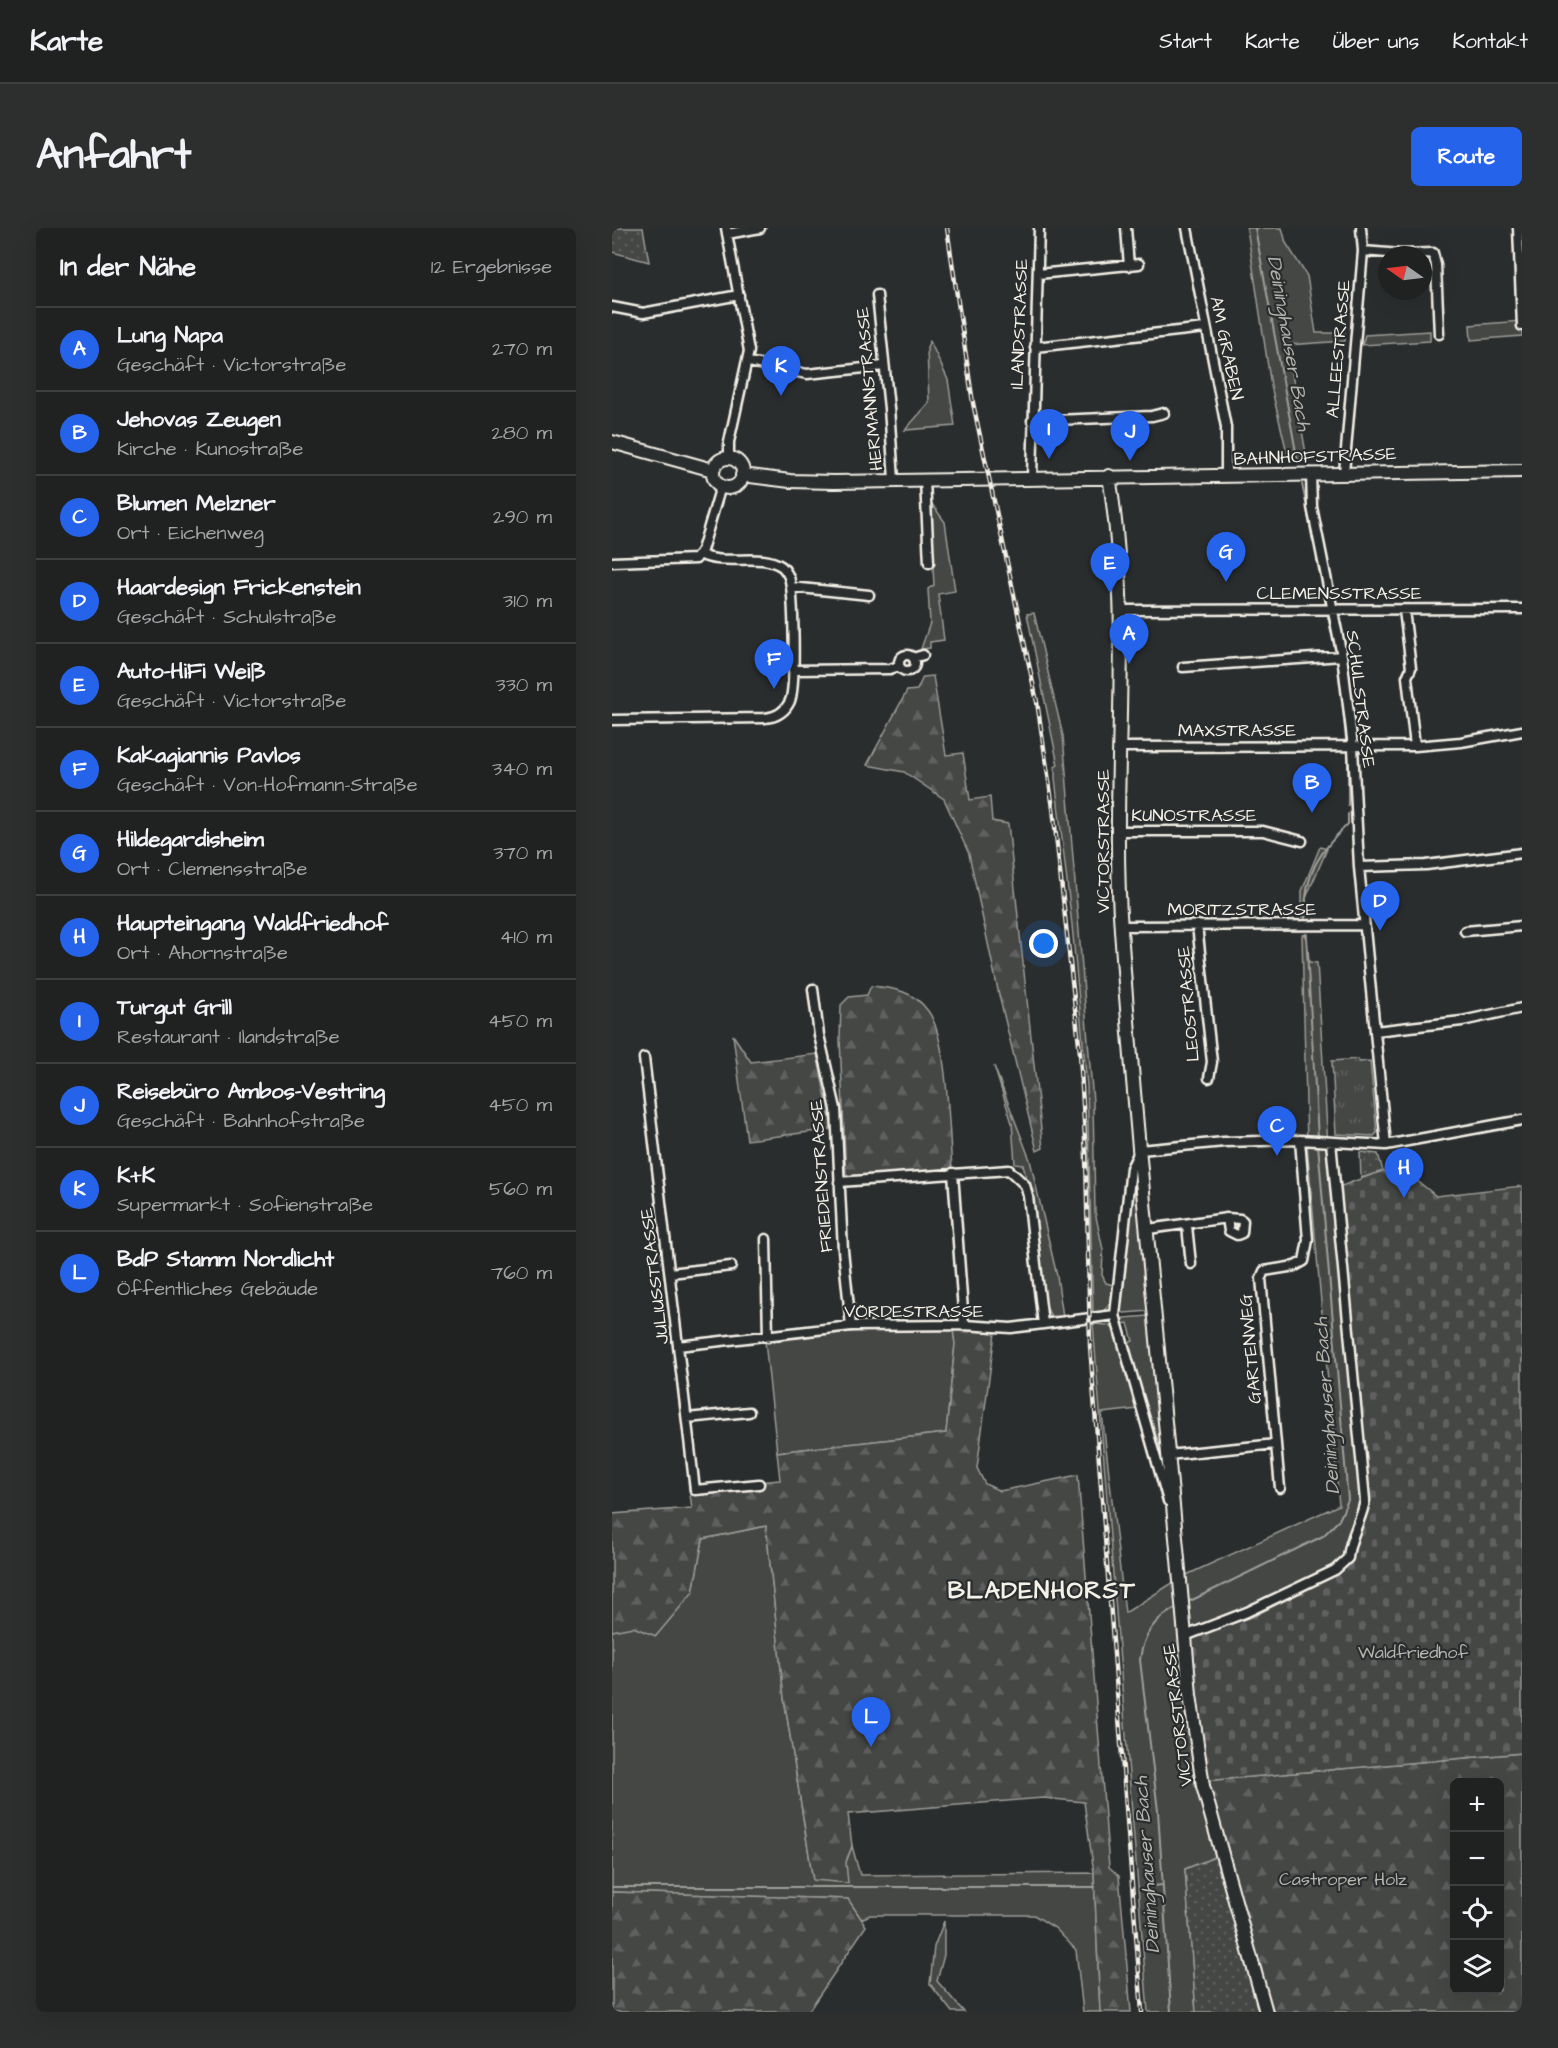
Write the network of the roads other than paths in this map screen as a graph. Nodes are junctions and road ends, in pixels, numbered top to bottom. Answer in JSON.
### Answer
{"nodes":[{"id":1,"x":760,"y":228,"type":"edge"},
{"id":2,"x":1039,"y":228,"type":"edge"},
{"id":3,"x":1126,"y":228,"type":"edge"},
{"id":4,"x":1187,"y":228,"type":"edge"},
{"id":5,"x":1361,"y":228,"type":"edge"},
{"id":6,"x":1518,"y":228,"type":"edge"},
{"id":7,"x":726,"y":231,"type":"edge"},
{"id":8,"x":1363,"y":251,"type":"junction"},
{"id":9,"x":1138,"y":264,"type":"dead end"},
{"id":10,"x":1129,"y":266,"type":"junction"},
{"id":11,"x":1038,"y":274,"type":"junction"},
{"id":12,"x":739,"y":295,"type":"junction"},
{"id":13,"x":877,"y":295,"type":"dead end"},
{"id":14,"x":612,"y":308,"type":"edge"},
{"id":15,"x":1522,"y":326,"type":"edge"},
{"id":16,"x":1205,"y":328,"type":"junction"},
{"id":17,"x":1439,"y":334,"type":"dead end"},
{"id":18,"x":1035,"y":347,"type":"junction"},
{"id":19,"x":749,"y":362,"type":"junction"},
{"id":20,"x":884,"y":366,"type":"junction"},
{"id":21,"x":1164,"y":413,"type":"dead end"},
{"id":22,"x":1032,"y":421,"type":"junction"},
{"id":23,"x":612,"y":442,"type":"edge"},
{"id":24,"x":729,"y":458,"type":"junction"},
{"id":25,"x":713,"y":470,"type":"junction"},
{"id":26,"x":1522,"y":471,"type":"edge"},
{"id":27,"x":1311,"y":473,"type":"junction"},
{"id":28,"x":1344,"y":473,"type":"junction"},
{"id":29,"x":742,"y":475,"type":"junction"},
{"id":30,"x":1109,"y":476,"type":"junction"},
{"id":31,"x":1226,"y":476,"type":"junction"},
{"id":32,"x":1032,"y":478,"type":"junction"},
{"id":33,"x":894,"y":480,"type":"junction"},
{"id":34,"x":926,"y":480,"type":"junction"},
{"id":35,"x":721,"y":486,"type":"junction"},
{"id":36,"x":700,"y":554,"type":"junction"},
{"id":37,"x":612,"y":562,"type":"edge"},
{"id":38,"x":929,"y":563,"type":"dead end"},
{"id":39,"x":791,"y":587,"type":"junction"},
{"id":40,"x":869,"y":595,"type":"dead end"},
{"id":41,"x":1522,"y":609,"type":"edge"},
{"id":42,"x":1120,"y":610,"type":"junction"},
{"id":43,"x":1332,"y":610,"type":"junction"},
{"id":44,"x":1404,"y":610,"type":"junction"},
{"id":45,"x":923,"y":655,"type":"dead end"},
{"id":46,"x":1342,"y":656,"type":"junction"},
{"id":47,"x":1183,"y":667,"type":"dead end"},
{"id":48,"x":793,"y":670,"type":"junction"},
{"id":49,"x":612,"y":720,"type":"edge"},
{"id":50,"x":1522,"y":731,"type":"edge"},
{"id":51,"x":1415,"y":746,"type":"junction"},
{"id":52,"x":1121,"y":747,"type":"junction"},
{"id":53,"x":1353,"y":747,"type":"junction"},
{"id":54,"x":1120,"y":831,"type":"junction"},
{"id":55,"x":1302,"y":841,"type":"dead end"},
{"id":56,"x":1522,"y":853,"type":"edge"},
{"id":57,"x":1359,"y":867,"type":"junction"},
{"id":58,"x":1364,"y":925,"type":"junction"},
{"id":59,"x":1121,"y":926,"type":"junction"},
{"id":60,"x":1197,"y":926,"type":"junction"},
{"id":61,"x":1522,"y":926,"type":"edge"},
{"id":62,"x":1465,"y":931,"type":"dead end"},
{"id":63,"x":813,"y":990,"type":"dead end"},
{"id":64,"x":1522,"y":1008,"type":"edge"},
{"id":65,"x":1375,"y":1031,"type":"junction"},
{"id":66,"x":644,"y":1058,"type":"dead end"},
{"id":67,"x":1209,"y":1078,"type":"dead end"},
{"id":68,"x":1522,"y":1120,"type":"edge"},
{"id":69,"x":1300,"y":1140,"type":"junction"},
{"id":70,"x":1331,"y":1142,"type":"junction"},
{"id":71,"x":1386,"y":1145,"type":"junction"},
{"id":72,"x":1140,"y":1150,"type":"junction"},
{"id":73,"x":953,"y":1173,"type":"junction"},
{"id":74,"x":839,"y":1182,"type":"junction"},
{"id":75,"x":1227,"y":1218,"type":"dead end"},
{"id":76,"x":1187,"y":1226,"type":"junction"},
{"id":77,"x":1148,"y":1229,"type":"junction"},
{"id":78,"x":766,"y":1239,"type":"dead end"},
{"id":79,"x":1191,"y":1264,"type":"dead end"},
{"id":80,"x":731,"y":1266,"type":"dead end"},
{"id":81,"x":670,"y":1273,"type":"junction"},
{"id":82,"x":1114,"y":1315,"type":"junction"},
{"id":83,"x":1043,"y":1324,"type":"junction"},
{"id":84,"x":964,"y":1325,"type":"junction"},
{"id":85,"x":851,"y":1326,"type":"junction"},
{"id":86,"x":768,"y":1337,"type":"junction"},
{"id":87,"x":678,"y":1346,"type":"junction"},
{"id":88,"x":749,"y":1412,"type":"dead end"},
{"id":89,"x":687,"y":1419,"type":"junction"},
{"id":90,"x":1276,"y":1444,"type":"junction"},
{"id":91,"x":1154,"y":1449,"type":"junction"},
{"id":92,"x":1168,"y":1451,"type":"junction"},
{"id":93,"x":759,"y":1484,"type":"dead end"},
{"id":94,"x":1280,"y":1488,"type":"dead end"},
{"id":95,"x":1172,"y":1515,"type":"junction"},
{"id":96,"x":1185,"y":1636,"type":"junction"},
{"id":97,"x":1266,"y":2012,"type":"edge"}],
"edges":[{"from":1,"to":7,"type":"street"},
{"from":2,"to":11,"type":"street","name":"ILANDSTRASSE"},
{"from":3,"to":10,"type":"street"},
{"from":4,"to":16,"type":"street","name":"AM GRABEN"},
{"from":5,"to":8,"type":"street","name":"ALLEESTRASSE"},
{"from":6,"to":15,"type":"street"},
{"from":7,"to":12,"type":"street"},
{"from":8,"to":17,"type":"street"},
{"from":8,"to":28,"type":"street","name":"ALLEESTRASSE"},
{"from":9,"to":10,"type":"street"},
{"from":10,"to":11,"type":"street"},
{"from":11,"to":18,"type":"street","name":"ILANDSTRASSE"},
{"from":12,"to":14,"type":"street"},
{"from":12,"to":19,"type":"street"},
{"from":13,"to":20,"type":"street","name":"HERMANNSTRASSE"},
{"from":16,"to":18,"type":"street"},
{"from":16,"to":31,"type":"street","name":"AM GRABEN"},
{"from":18,"to":22,"type":"street","name":"ILANDSTRASSE"},
{"from":19,"to":20,"type":"street"},
{"from":19,"to":24,"type":"street"},
{"from":20,"to":33,"type":"street","name":"HERMANNSTRASSE"},
{"from":21,"to":22,"type":"street"},
{"from":22,"to":32,"type":"street","name":"ILANDSTRASSE"},
{"from":23,"to":25,"type":"street"},
{"from":24,"to":25,"type":"street"},
{"from":24,"to":29,"type":"street"},
{"from":25,"to":35,"type":"street"},
{"from":26,"to":28,"type":"street","name":"BAHNHOFSTRASSE"},
{"from":27,"to":28,"type":"street","name":"BAHNHOFSTRASSE"},
{"from":27,"to":31,"type":"street","name":"BAHNHOFSTRASSE"},
{"from":27,"to":43,"type":"street","name":"SCHULSTRASSE"},
{"from":29,"to":33,"type":"street","name":"BAHNHOFSTRASSE"},
{"from":29,"to":35,"type":"street"},
{"from":30,"to":31,"type":"street","name":"BAHNHOFSTRASSE"},
{"from":30,"to":32,"type":"street","name":"BAHNHOFSTRASSE"},
{"from":30,"to":42,"type":"street","name":"VICTORSTRASSE"},
{"from":32,"to":34,"type":"street","name":"BAHNHOFSTRASSE"},
{"from":33,"to":34,"type":"street","name":"BAHNHOFSTRASSE"},
{"from":34,"to":38,"type":"street"},
{"from":35,"to":36,"type":"street"},
{"from":36,"to":37,"type":"street"},
{"from":36,"to":39,"type":"street"},
{"from":39,"to":40,"type":"street"},
{"from":39,"to":48,"type":"street"},
{"from":41,"to":44,"type":"street","name":"CLEMENSSTRASSE"},
{"from":42,"to":43,"type":"street","name":"CLEMENSSTRASSE"},
{"from":42,"to":52,"type":"street","name":"VICTORSTRASSE"},
{"from":43,"to":44,"type":"street","name":"CLEMENSSTRASSE"},
{"from":43,"to":46,"type":"street","name":"SCHULSTRASSE"},
{"from":44,"to":51,"type":"street"},
{"from":45,"to":48,"type":"street"},
{"from":46,"to":47,"type":"street"},
{"from":46,"to":53,"type":"street","name":"SCHULSTRASSE"},
{"from":48,"to":49,"type":"street"},
{"from":50,"to":51,"type":"street","name":"MAXSTRASSE"},
{"from":51,"to":53,"type":"street","name":"MAXSTRASSE"},
{"from":52,"to":53,"type":"street","name":"MAXSTRASSE"},
{"from":52,"to":54,"type":"street","name":"VICTORSTRASSE"},
{"from":53,"to":57,"type":"street","name":"SCHULSTRASSE"},
{"from":54,"to":55,"type":"street","name":"KUNOSTRASSE"},
{"from":54,"to":59,"type":"street","name":"VICTORSTRASSE"},
{"from":56,"to":57,"type":"street"},
{"from":57,"to":58,"type":"street","name":"SCHULSTRASSE"},
{"from":58,"to":60,"type":"street","name":"MORITZSTRASSE"},
{"from":58,"to":65,"type":"street","name":"SCHULSTRASSE"},
{"from":59,"to":60,"type":"street","name":"MORITZSTRASSE"},
{"from":59,"to":72,"type":"street","name":"VICTORSTRASSE"},
{"from":60,"to":67,"type":"street","name":"LEOSTRASSE"},
{"from":61,"to":62,"type":"street"},
{"from":63,"to":74,"type":"street","name":"FRIEDENSTRASSE"},
{"from":64,"to":65,"type":"street"},
{"from":65,"to":71,"type":"street","name":"SCHULSTRASSE"},
{"from":66,"to":81,"type":"street","name":"JULIUSSTRASSE"},
{"from":68,"to":71,"type":"street"},
{"from":69,"to":70,"type":"street"},
{"from":69,"to":72,"type":"street"},
{"from":69,"to":90,"type":"street","name":"GARTENWEG"},
{"from":70,"to":71,"type":"street"},
{"from":70,"to":96,"type":"street"},
{"from":72,"to":77,"type":"street","name":"VICTORSTRASSE"},
{"from":72,"to":82,"type":"street","name":"VICTORSTRASSE"},
{"from":73,"to":74,"type":"street"},
{"from":73,"to":83,"type":"street"},
{"from":73,"to":84,"type":"street"},
{"from":74,"to":85,"type":"street","name":"FRIEDENSTRASSE"},
{"from":75,"to":76,"type":"street"},
{"from":76,"to":77,"type":"street"},
{"from":76,"to":79,"type":"street"},
{"from":77,"to":92,"type":"street","name":"VICTORSTRASSE"},
{"from":78,"to":86,"type":"street"},
{"from":80,"to":81,"type":"street"},
{"from":81,"to":87,"type":"street","name":"JULIUSSTRASSE"},
{"from":82,"to":83,"type":"street","name":"VÖRDESTRASSE"},
{"from":82,"to":91,"type":"street","name":"VICTORSTRASSE"},
{"from":83,"to":84,"type":"street","name":"VÖRDESTRASSE"},
{"from":84,"to":85,"type":"street","name":"VÖRDESTRASSE"},
{"from":85,"to":86,"type":"street","name":"VÖRDESTRASSE"},
{"from":86,"to":87,"type":"street","name":"VÖRDESTRASSE"},
{"from":87,"to":89,"type":"street","name":"JULIUSSTRASSE"},
{"from":88,"to":89,"type":"street"},
{"from":89,"to":93,"type":"street","name":"JULIUSSTRASSE"},
{"from":90,"to":92,"type":"street"},
{"from":90,"to":94,"type":"street","name":"GARTENWEG"},
{"from":91,"to":92,"type":"street"},
{"from":91,"to":95,"type":"street","name":"VICTORSTRASSE"},
{"from":92,"to":95,"type":"street","name":"VICTORSTRASSE"},
{"from":95,"to":96,"type":"street","name":"VICTORSTRASSE"},
{"from":96,"to":97,"type":"street","name":"VICTORSTRASSE"}]}
